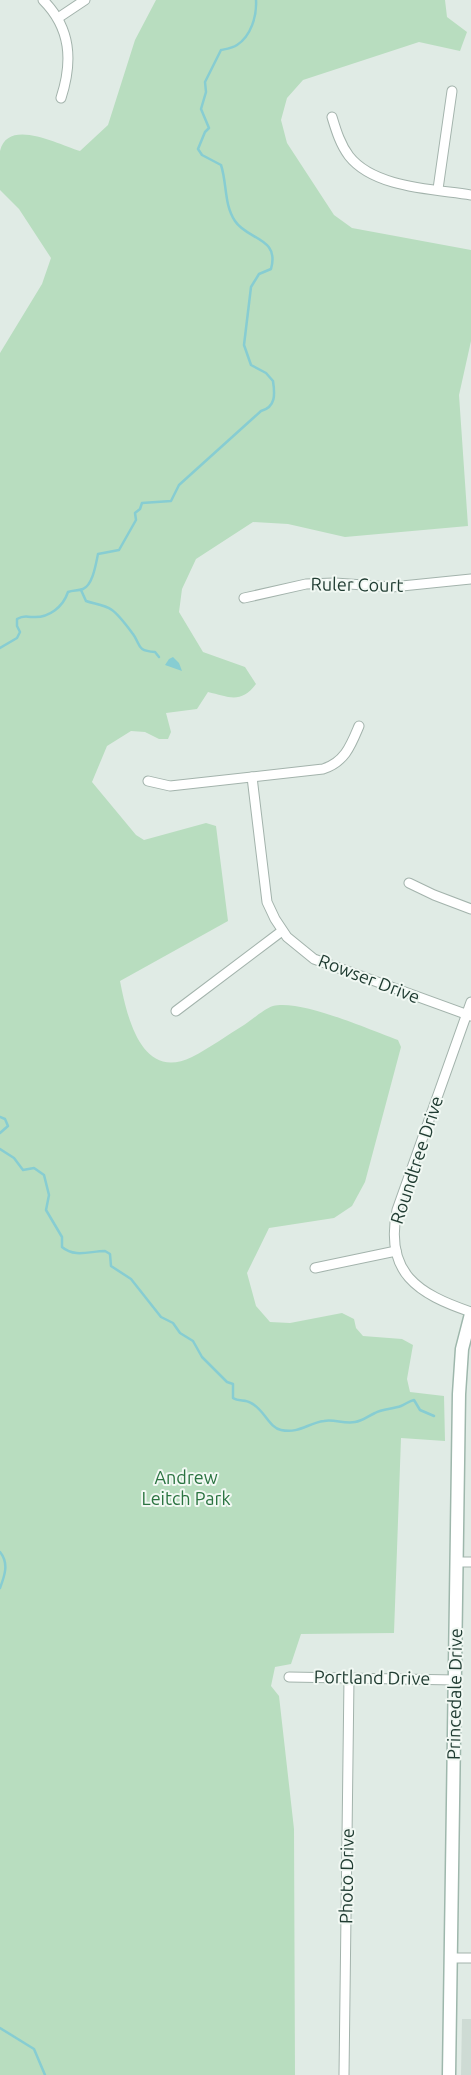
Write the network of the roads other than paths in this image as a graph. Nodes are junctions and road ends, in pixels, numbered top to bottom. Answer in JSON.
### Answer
{"nodes":[{"id":1,"x":43,"y":0,"type":"edge"},
{"id":2,"x":85,"y":0,"type":"edge"},
{"id":3,"x":58,"y":18,"type":"junction"},
{"id":4,"x":452,"y":91,"type":"dead end"},
{"id":5,"x":61,"y":98,"type":"dead end"},
{"id":6,"x":332,"y":117,"type":"dead end"},
{"id":7,"x":438,"y":190,"type":"junction"},
{"id":8,"x":471,"y":195,"type":"edge"},
{"id":9,"x":471,"y":579,"type":"edge"},
{"id":10,"x":244,"y":598,"type":"dead end"},
{"id":11,"x":359,"y":726,"type":"dead end"},
{"id":12,"x":252,"y":777,"type":"junction"},
{"id":13,"x":148,"y":781,"type":"dead end"},
{"id":14,"x":409,"y":883,"type":"dead end"},
{"id":15,"x":471,"y":910,"type":"edge"},
{"id":16,"x":282,"y":931,"type":"junction"},
{"id":17,"x":471,"y":1002,"type":"edge"},
{"id":18,"x":176,"y":1011,"type":"dead end"},
{"id":19,"x":469,"y":1016,"type":"edge"},
{"id":20,"x":396,"y":1250,"type":"junction"},
{"id":21,"x":315,"y":1268,"type":"dead end"},
{"id":22,"x":471,"y":1313,"type":"edge"},
{"id":23,"x":457,"y":1562,"type":"junction"},
{"id":24,"x":471,"y":1562,"type":"edge"},
{"id":25,"x":289,"y":1676,"type":"dead end"},
{"id":26,"x":349,"y":1678,"type":"junction"},
{"id":27,"x":455,"y":1680,"type":"junction"},
{"id":28,"x":450,"y":1958,"type":"junction"},
{"id":29,"x":471,"y":1958,"type":"edge"},
{"id":30,"x":344,"y":2075,"type":"edge"},
{"id":31,"x":449,"y":2075,"type":"edge"}],
"edges":[{"from":1,"to":3,"type":"street"},
{"from":2,"to":3,"type":"street"},
{"from":3,"to":5,"type":"street"},
{"from":4,"to":7,"type":"street"},
{"from":6,"to":7,"type":"street"},
{"from":7,"to":8,"type":"street"},
{"from":9,"to":10,"type":"street","name":"Ruler Court"},
{"from":11,"to":12,"type":"street"},
{"from":12,"to":13,"type":"street"},
{"from":12,"to":16,"type":"street","name":"Rowser Drive"},
{"from":14,"to":15,"type":"street"},
{"from":16,"to":18,"type":"street"},
{"from":16,"to":19,"type":"street","name":"Rowser Drive"},
{"from":17,"to":19,"type":"street","name":"Roundtree Drive"},
{"from":19,"to":20,"type":"street","name":"Roundtree Drive"},
{"from":20,"to":21,"type":"street"},
{"from":20,"to":22,"type":"street","name":"Roundtree Drive"},
{"from":22,"to":23,"type":"street","name":"Princedale Drive"},
{"from":23,"to":24,"type":"street"},
{"from":23,"to":27,"type":"street","name":"Princedale Drive"},
{"from":25,"to":26,"type":"street","name":"Portland Drive"},
{"from":26,"to":27,"type":"street","name":"Portland Drive"},
{"from":26,"to":30,"type":"street","name":"Photo Drive"},
{"from":27,"to":28,"type":"street","name":"Princedale Drive"},
{"from":28,"to":29,"type":"street"},
{"from":28,"to":31,"type":"street","name":"Princedale Drive"}]}
